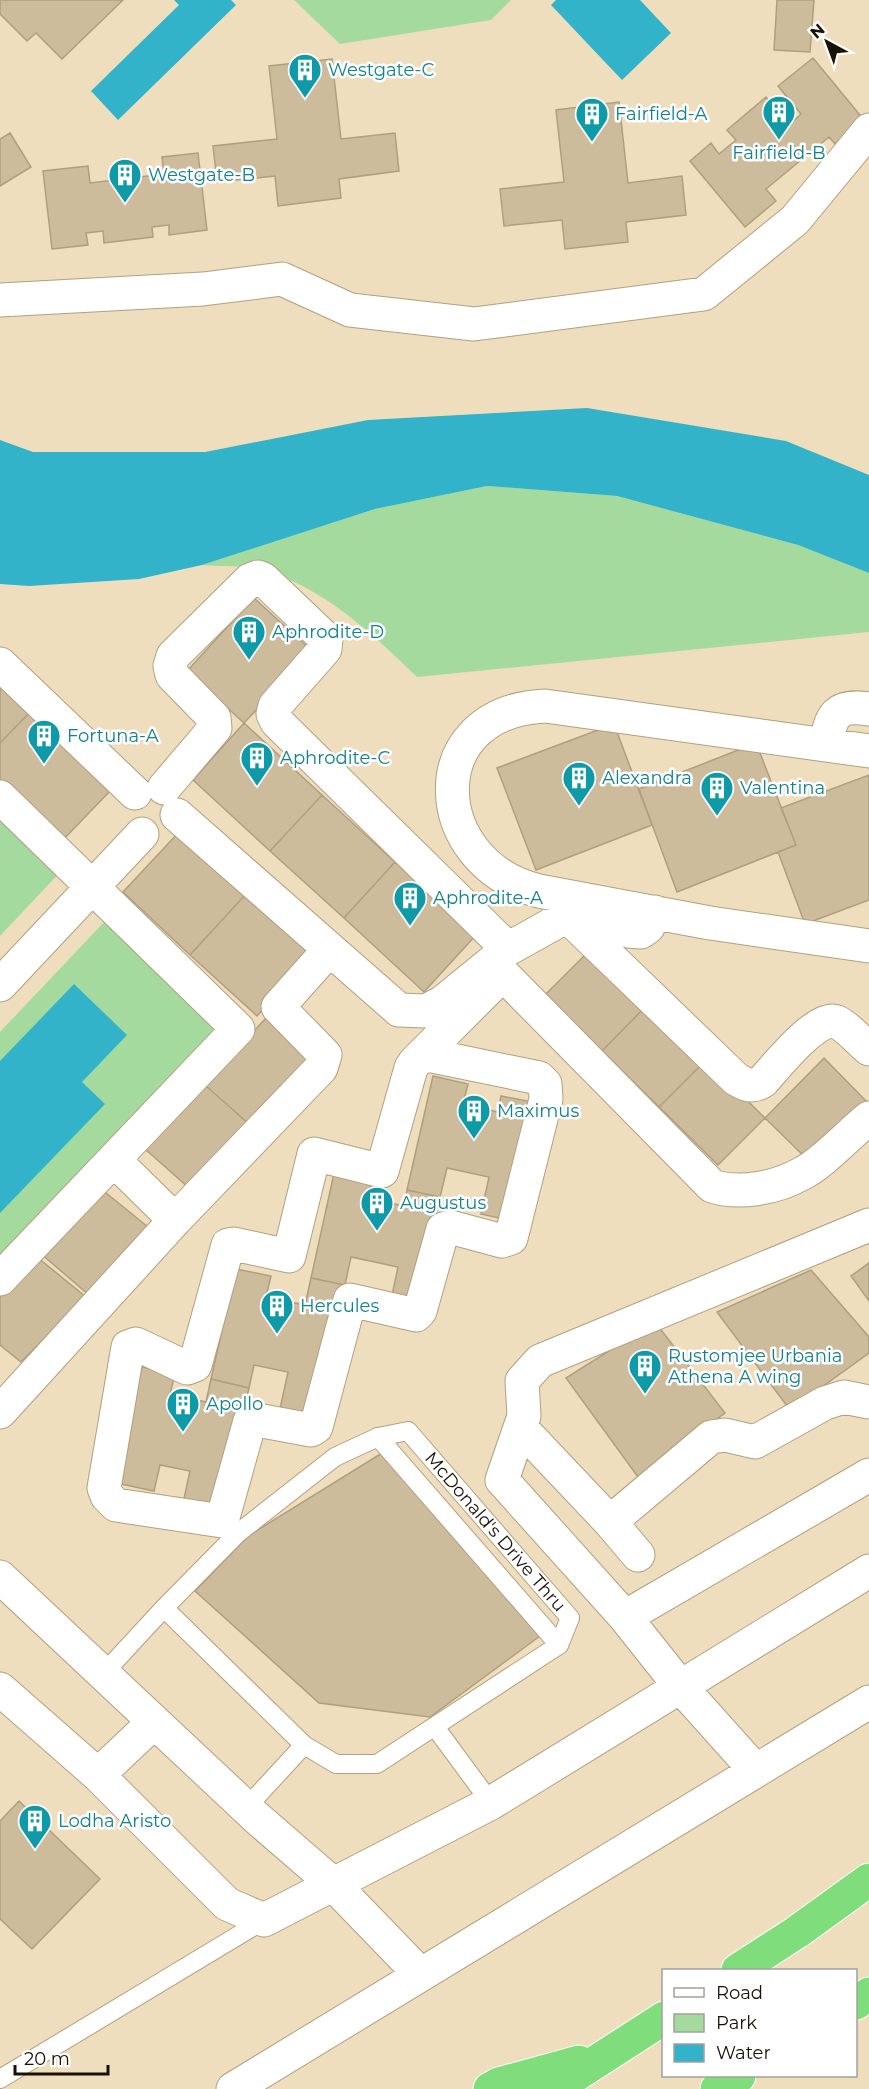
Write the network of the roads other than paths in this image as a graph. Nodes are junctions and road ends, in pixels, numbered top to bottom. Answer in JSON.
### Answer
{"nodes":[{"id":1,"x":869,"y":130,"type":"edge"},
{"id":2,"x":0,"y":300,"type":"edge"},
{"id":3,"x":0,"y":664,"type":"edge"},
{"id":4,"x":869,"y":709,"type":"edge"},
{"id":5,"x":826,"y":744,"type":"junction"},
{"id":6,"x":869,"y":751,"type":"edge"},
{"id":7,"x":0,"y":797,"type":"edge"},
{"id":8,"x":159,"y":799,"type":"junction"},
{"id":9,"x":92,"y":886,"type":"junction"},
{"id":10,"x":655,"y":912,"type":"junction"},
{"id":11,"x":567,"y":916,"type":"junction"},
{"id":12,"x":869,"y":946,"type":"edge"},
{"id":13,"x":329,"y":950,"type":"junction"},
{"id":14,"x":501,"y":962,"type":"junction"},
{"id":15,"x":0,"y":985,"type":"edge"},
{"id":16,"x":869,"y":1049,"type":"edge"},
{"id":17,"x":423,"y":1054,"type":"junction"},
{"id":18,"x":869,"y":1118,"type":"edge"},
{"id":19,"x":115,"y":1161,"type":"junction"},
{"id":20,"x":175,"y":1220,"type":"junction"},
{"id":21,"x":869,"y":1225,"type":"edge"},
{"id":22,"x":0,"y":1279,"type":"edge"},
{"id":23,"x":869,"y":1402,"type":"edge"},
{"id":24,"x":0,"y":1412,"type":"edge"},
{"id":25,"x":521,"y":1428,"type":"junction"},
{"id":26,"x":378,"y":1437,"type":"junction"},
{"id":27,"x":869,"y":1475,"type":"edge"},
{"id":28,"x":610,"y":1522,"type":"junction"},
{"id":29,"x":638,"y":1555,"type":"dead end"},
{"id":30,"x":869,"y":1571,"type":"edge"},
{"id":31,"x":0,"y":1577,"type":"edge"},
{"id":32,"x":164,"y":1608,"type":"junction"},
{"id":33,"x":626,"y":1617,"type":"junction"},
{"id":34,"x":559,"y":1645,"type":"junction"},
{"id":35,"x":103,"y":1674,"type":"junction"},
{"id":36,"x":680,"y":1686,"type":"junction"},
{"id":37,"x":0,"y":1689,"type":"edge"},
{"id":38,"x":869,"y":1702,"type":"edge"},
{"id":39,"x":154,"y":1722,"type":"junction"},
{"id":40,"x":435,"y":1727,"type":"junction"},
{"id":41,"x":304,"y":1745,"type":"junction"},
{"id":42,"x":756,"y":1771,"type":"junction"},
{"id":43,"x":98,"y":1775,"type":"junction"},
{"id":44,"x":491,"y":1803,"type":"junction"},
{"id":45,"x":246,"y":1808,"type":"junction"},
{"id":46,"x":869,"y":1880,"type":"edge"},
{"id":47,"x":332,"y":1883,"type":"junction"},
{"id":48,"x":264,"y":1920,"type":"junction"},
{"id":49,"x":741,"y":1969,"type":"edge"},
{"id":50,"x":420,"y":1974,"type":"junction"},
{"id":51,"x":662,"y":2019,"type":"edge"},
{"id":52,"x":606,"y":2055,"type":"junction"},
{"id":53,"x":737,"y":2077,"type":"edge"},
{"id":54,"x":0,"y":2079,"type":"edge"},
{"id":55,"x":233,"y":2089,"type":"edge"},
{"id":56,"x":490,"y":2089,"type":"edge"},
{"id":57,"x":554,"y":2089,"type":"edge"},
{"id":58,"x":717,"y":2089,"type":"edge"}],
"edges":[{"from":1,"to":2,"type":"street"},
{"from":3,"to":8,"type":"street"},
{"from":4,"to":5,"type":"street"},
{"from":5,"to":6,"type":"street"},
{"from":5,"to":10,"type":"street"},
{"from":7,"to":9,"type":"street"},
{"from":8,"to":9,"type":"street"},
{"from":8,"to":13,"type":"street"},
{"from":8,"to":14,"type":"street"},
{"from":9,"to":15,"type":"street"},
{"from":9,"to":19,"type":"street"},
{"from":10,"to":11,"type":"street"},
{"from":10,"to":12,"type":"street"},
{"from":11,"to":14,"type":"street"},
{"from":11,"to":16,"type":"street"},
{"from":13,"to":14,"type":"street"},
{"from":13,"to":20,"type":"street"},
{"from":14,"to":17,"type":"street"},
{"from":14,"to":18,"type":"street"},
{"from":17,"to":17,"type":"street"},
{"from":19,"to":20,"type":"street"},
{"from":19,"to":22,"type":"street"},
{"from":20,"to":24,"type":"street"},
{"from":21,"to":25,"type":"street"},
{"from":23,"to":28,"type":"street"},
{"from":25,"to":28,"type":"street"},
{"from":25,"to":33,"type":"street"},
{"from":26,"to":32,"type":"lane","name":"McDonald's Drive Thru"},
{"from":26,"to":34,"type":"lane"},
{"from":26,"to":34,"type":"lane","name":"McDonald's Drive Thru"},
{"from":27,"to":33,"type":"street"},
{"from":28,"to":29,"type":"street"},
{"from":30,"to":36,"type":"street"},
{"from":31,"to":35,"type":"street"},
{"from":32,"to":35,"type":"lane","name":"McDonald's Drive Thru"},
{"from":32,"to":41,"type":"lane"},
{"from":33,"to":36,"type":"street"},
{"from":34,"to":40,"type":"lane"},
{"from":35,"to":39,"type":"street"},
{"from":36,"to":42,"type":"street"},
{"from":36,"to":44,"type":"street"},
{"from":37,"to":43,"type":"street"},
{"from":38,"to":42,"type":"street"},
{"from":39,"to":43,"type":"street"},
{"from":39,"to":45,"type":"street"},
{"from":40,"to":41,"type":"lane"},
{"from":40,"to":44,"type":"lane"},
{"from":41,"to":45,"type":"lane"},
{"from":42,"to":50,"type":"street"},
{"from":43,"to":48,"type":"street"},
{"from":44,"to":47,"type":"street"},
{"from":45,"to":47,"type":"street"},
{"from":46,"to":49,"type":"highway"},
{"from":47,"to":48,"type":"street"},
{"from":47,"to":50,"type":"street"},
{"from":48,"to":54,"type":"lane"},
{"from":50,"to":55,"type":"street"},
{"from":51,"to":52,"type":"highway"},
{"from":52,"to":56,"type":"highway"},
{"from":52,"to":57,"type":"highway"},
{"from":53,"to":58,"type":"highway"}]}
